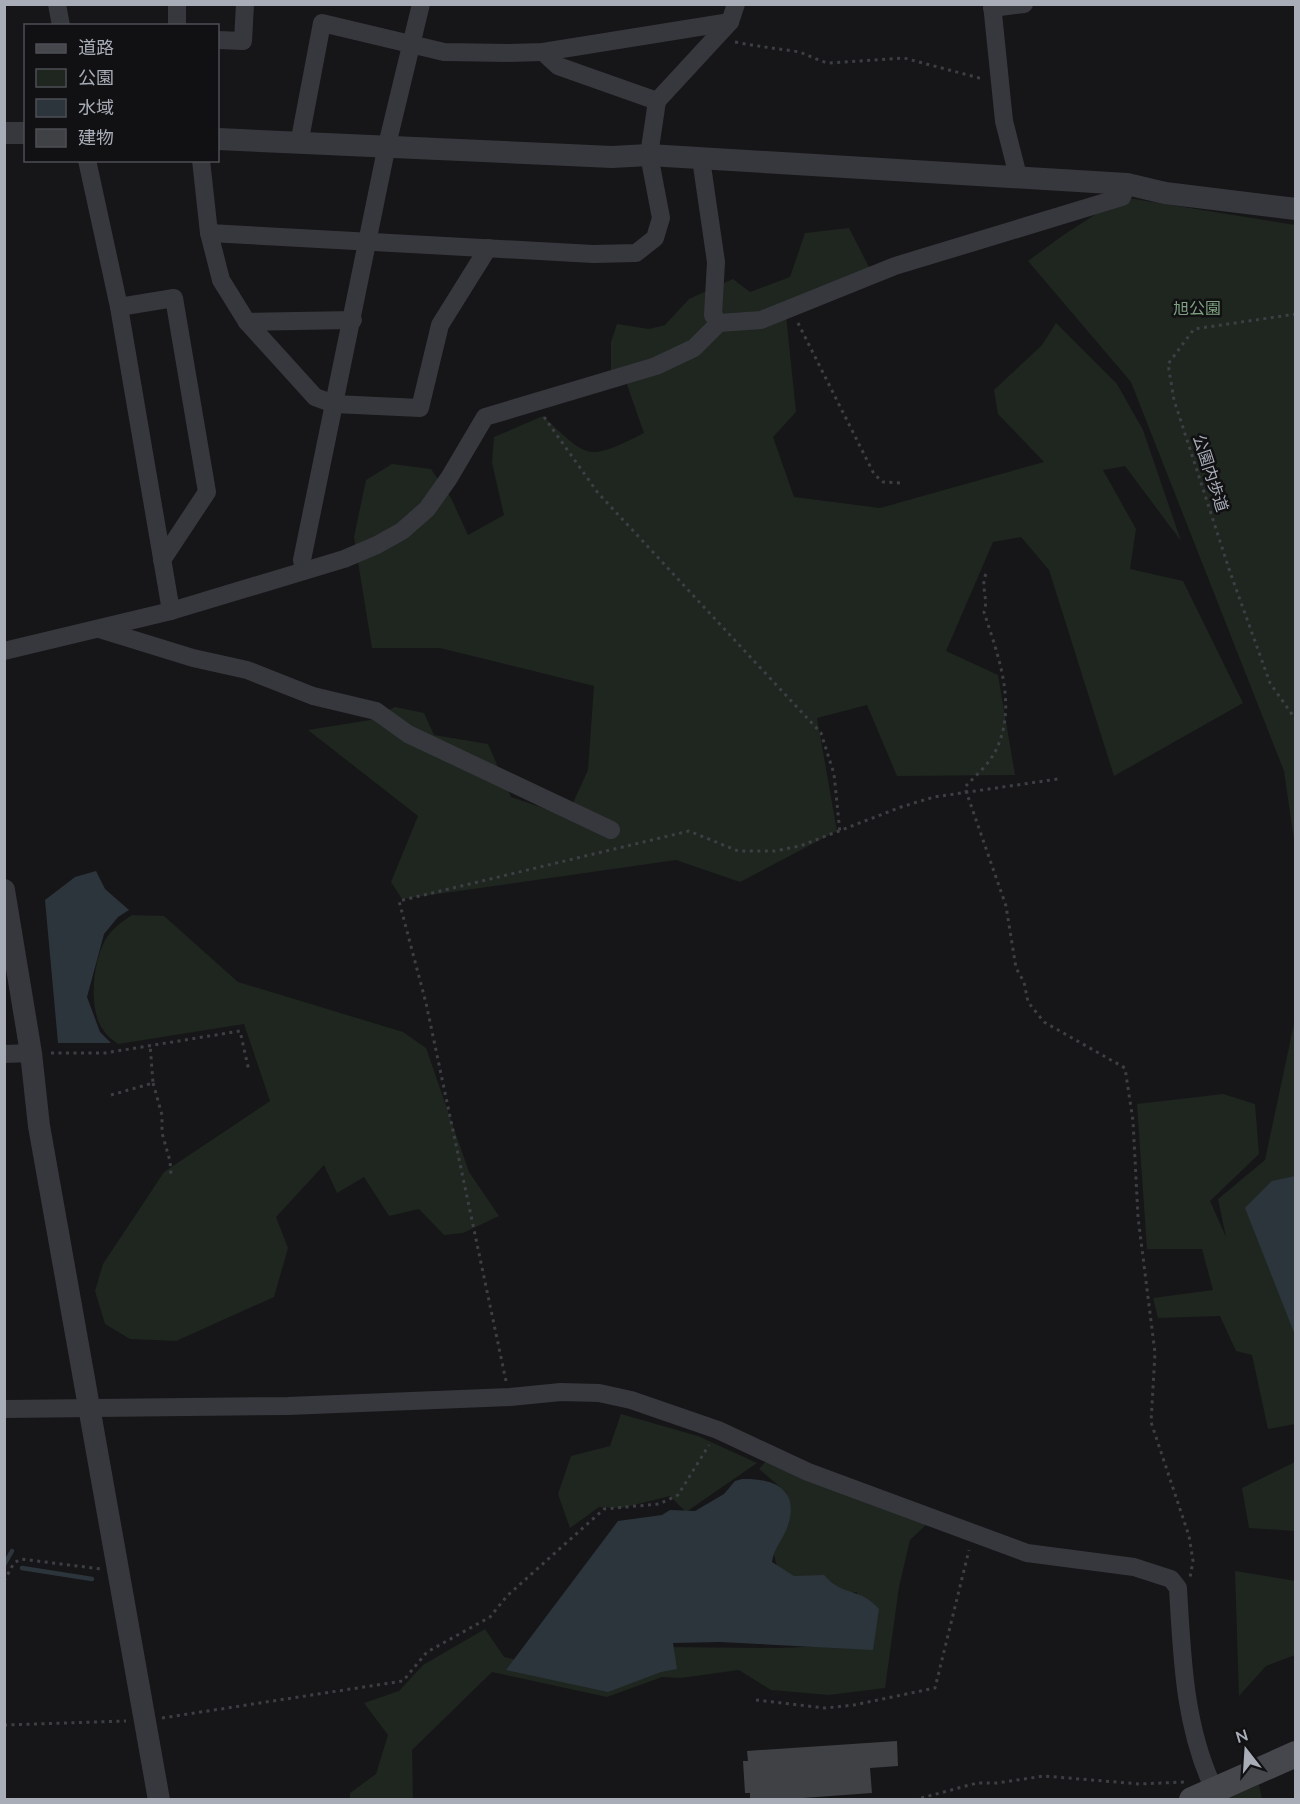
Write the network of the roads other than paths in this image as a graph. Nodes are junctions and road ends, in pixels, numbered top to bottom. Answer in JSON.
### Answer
{"nodes":[{"id":1,"x":57,"y":4,"type":"edge"},
{"id":2,"x":177,"y":4,"type":"edge"},
{"id":3,"x":245,"y":4,"type":"edge"},
{"id":4,"x":421,"y":4,"type":"edge"},
{"id":5,"x":736,"y":4,"type":"edge"},
{"id":6,"x":1023,"y":4,"type":"edge"},
{"id":7,"x":992,"y":6,"type":"edge"},
{"id":8,"x":730,"y":22,"type":"junction"},
{"id":9,"x":61,"y":24,"type":"edge"},
{"id":10,"x":177,"y":24,"type":"edge"},
{"id":11,"x":219,"y":40,"type":"edge"},
{"id":12,"x":411,"y":43,"type":"junction"},
{"id":13,"x":543,"y":52,"type":"junction"},
{"id":14,"x":657,"y":100,"type":"junction"},
{"id":15,"x":4,"y":133,"type":"edge"},
{"id":16,"x":24,"y":133,"type":"edge"},
{"id":17,"x":219,"y":139,"type":"edge"},
{"id":18,"x":299,"y":144,"type":"junction"},
{"id":19,"x":387,"y":145,"type":"junction"},
{"id":20,"x":649,"y":155,"type":"junction"},
{"id":21,"x":701,"y":159,"type":"junction"},
{"id":22,"x":87,"y":162,"type":"edge"},
{"id":23,"x":201,"y":162,"type":"edge"},
{"id":24,"x":1018,"y":176,"type":"junction"},
{"id":25,"x":1127,"y":184,"type":"junction"},
{"id":26,"x":1296,"y":209,"type":"edge"},
{"id":27,"x":210,"y":233,"type":"junction"},
{"id":28,"x":368,"y":240,"type":"junction"},
{"id":29,"x":488,"y":248,"type":"junction"},
{"id":30,"x":119,"y":307,"type":"junction"},
{"id":31,"x":353,"y":320,"type":"junction"},
{"id":32,"x":247,"y":322,"type":"junction"},
{"id":33,"x":719,"y":323,"type":"junction"},
{"id":34,"x":334,"y":404,"type":"junction"},
{"id":35,"x":162,"y":560,"type":"junction"},
{"id":36,"x":304,"y":570,"type":"junction"},
{"id":37,"x":171,"y":610,"type":"junction"},
{"id":38,"x":99,"y":629,"type":"junction"},
{"id":39,"x":4,"y":651,"type":"edge"},
{"id":40,"x":611,"y":830,"type":"dead end"},
{"id":41,"x":5,"y":894,"type":"edge"},
{"id":42,"x":31,"y":1052,"type":"junction"},
{"id":43,"x":4,"y":1054,"type":"edge"},
{"id":44,"x":88,"y":1408,"type":"junction"},
{"id":45,"x":4,"y":1409,"type":"edge"},
{"id":46,"x":1296,"y":1754,"type":"edge"},
{"id":47,"x":1206,"y":1791,"type":"edge"},
{"id":48,"x":159,"y":1800,"type":"edge"}],
"edges":[{"from":1,"to":9,"type":"street"},
{"from":2,"to":10,"type":"street"},
{"from":3,"to":11,"type":"street"},
{"from":4,"to":12,"type":"street"},
{"from":5,"to":8,"type":"street"},
{"from":6,"to":7,"type":"street"},
{"from":7,"to":24,"type":"street"},
{"from":8,"to":13,"type":"street"},
{"from":8,"to":14,"type":"street"},
{"from":12,"to":13,"type":"street"},
{"from":12,"to":18,"type":"street"},
{"from":12,"to":19,"type":"street"},
{"from":13,"to":14,"type":"street"},
{"from":14,"to":20,"type":"street"},
{"from":15,"to":16,"type":"street"},
{"from":17,"to":18,"type":"street"},
{"from":18,"to":19,"type":"street"},
{"from":19,"to":20,"type":"street"},
{"from":19,"to":28,"type":"street"},
{"from":20,"to":21,"type":"street"},
{"from":20,"to":29,"type":"street"},
{"from":21,"to":24,"type":"street"},
{"from":21,"to":33,"type":"street"},
{"from":22,"to":30,"type":"street"},
{"from":23,"to":27,"type":"street"},
{"from":24,"to":25,"type":"street"},
{"from":25,"to":26,"type":"street"},
{"from":25,"to":33,"type":"street"},
{"from":27,"to":28,"type":"street"},
{"from":27,"to":32,"type":"street"},
{"from":28,"to":29,"type":"street"},
{"from":28,"to":31,"type":"street"},
{"from":29,"to":34,"type":"street"},
{"from":30,"to":35,"type":"street"},
{"from":30,"to":35,"type":"street"},
{"from":31,"to":32,"type":"street"},
{"from":31,"to":34,"type":"street"},
{"from":32,"to":34,"type":"street"},
{"from":33,"to":36,"type":"street"},
{"from":34,"to":36,"type":"street"},
{"from":35,"to":37,"type":"street"},
{"from":36,"to":37,"type":"street"},
{"from":37,"to":38,"type":"street"},
{"from":38,"to":39,"type":"street"},
{"from":38,"to":40,"type":"street"},
{"from":41,"to":42,"type":"street"},
{"from":42,"to":43,"type":"street"},
{"from":42,"to":44,"type":"street"},
{"from":44,"to":45,"type":"street"},
{"from":44,"to":47,"type":"street"},
{"from":44,"to":48,"type":"street"},
{"from":46,"to":47,"type":"main road"}]}
